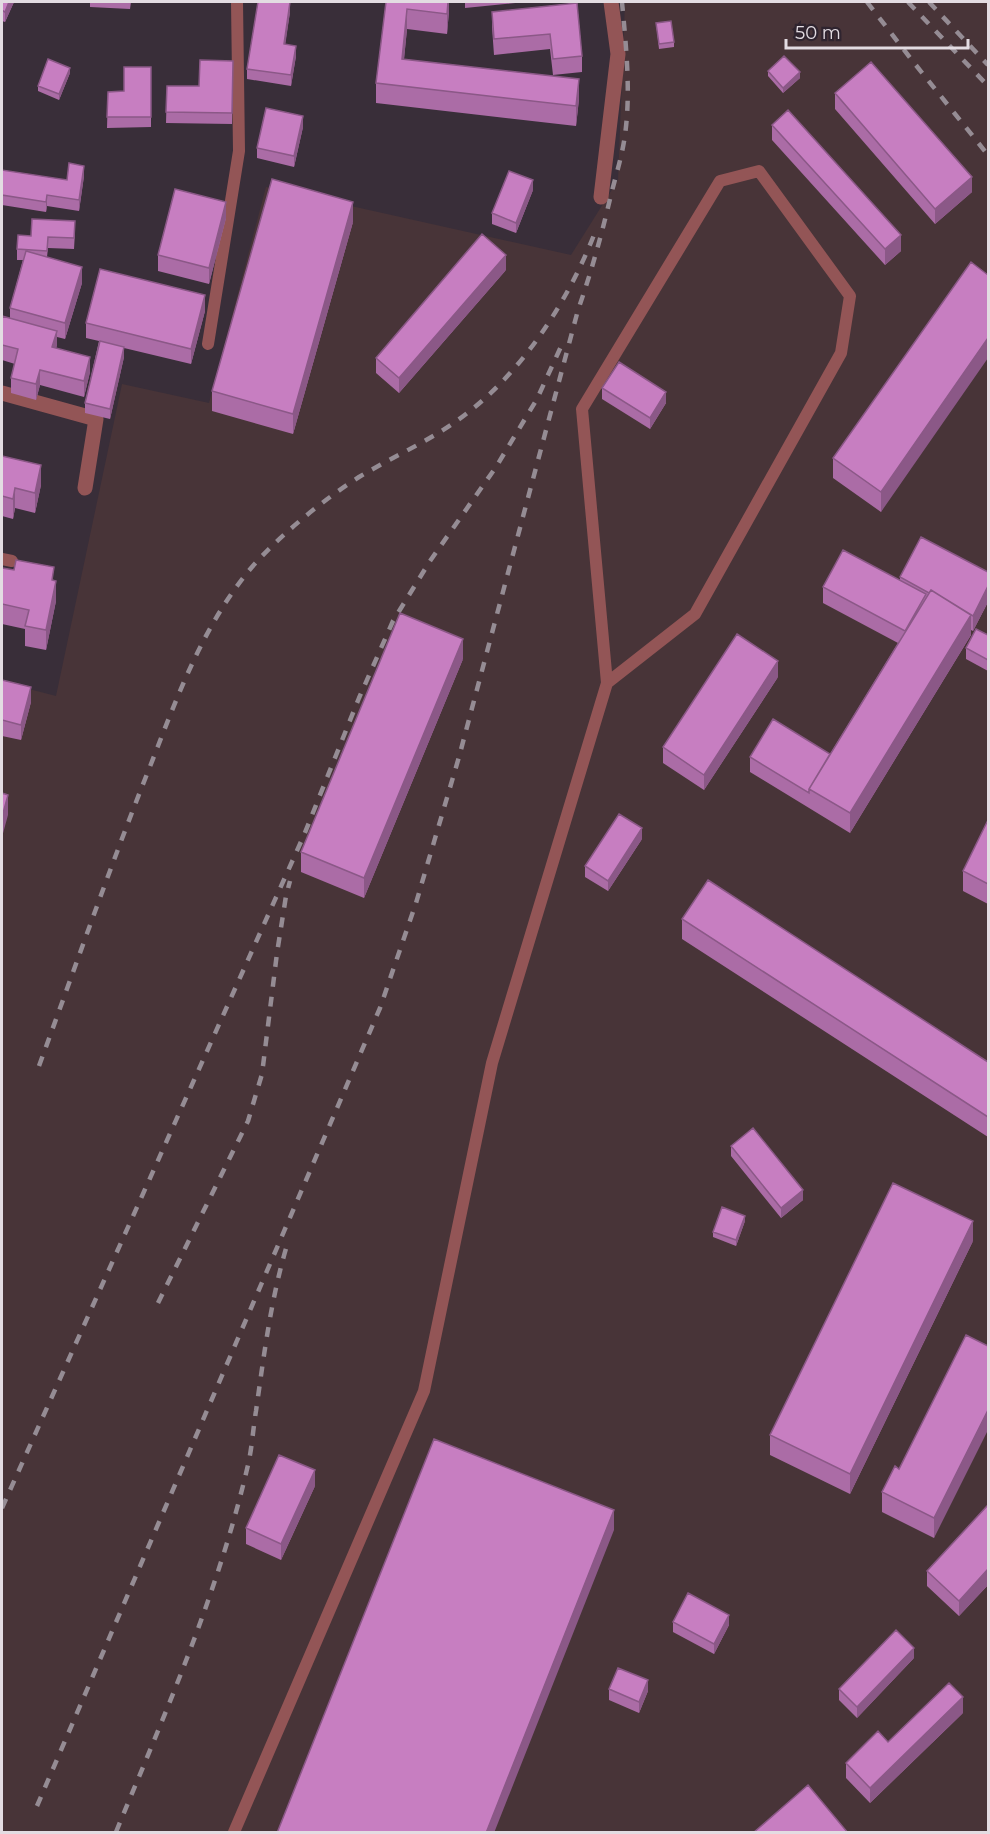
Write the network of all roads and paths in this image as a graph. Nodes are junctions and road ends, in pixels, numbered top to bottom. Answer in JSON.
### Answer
{"nodes":[{"id":1,"x":237,"y":2,"type":"edge"},
{"id":2,"x":611,"y":2,"type":"edge"},
{"id":3,"x":601,"y":197,"type":"dead end"},
{"id":4,"x":208,"y":344,"type":"dead end"},
{"id":5,"x":2,"y":393,"type":"edge"},
{"id":6,"x":85,"y":488,"type":"dead end"},
{"id":7,"x":607,"y":683,"type":"junction"},
{"id":8,"x":234,"y":1833,"type":"edge"}],
"edges":[{"from":1,"to":4,"type":"lane"},
{"from":2,"to":3,"type":"street"},
{"from":5,"to":6,"type":"street"},
{"from":7,"to":7,"type":"lane"},
{"from":7,"to":8,"type":"lane"}]}
